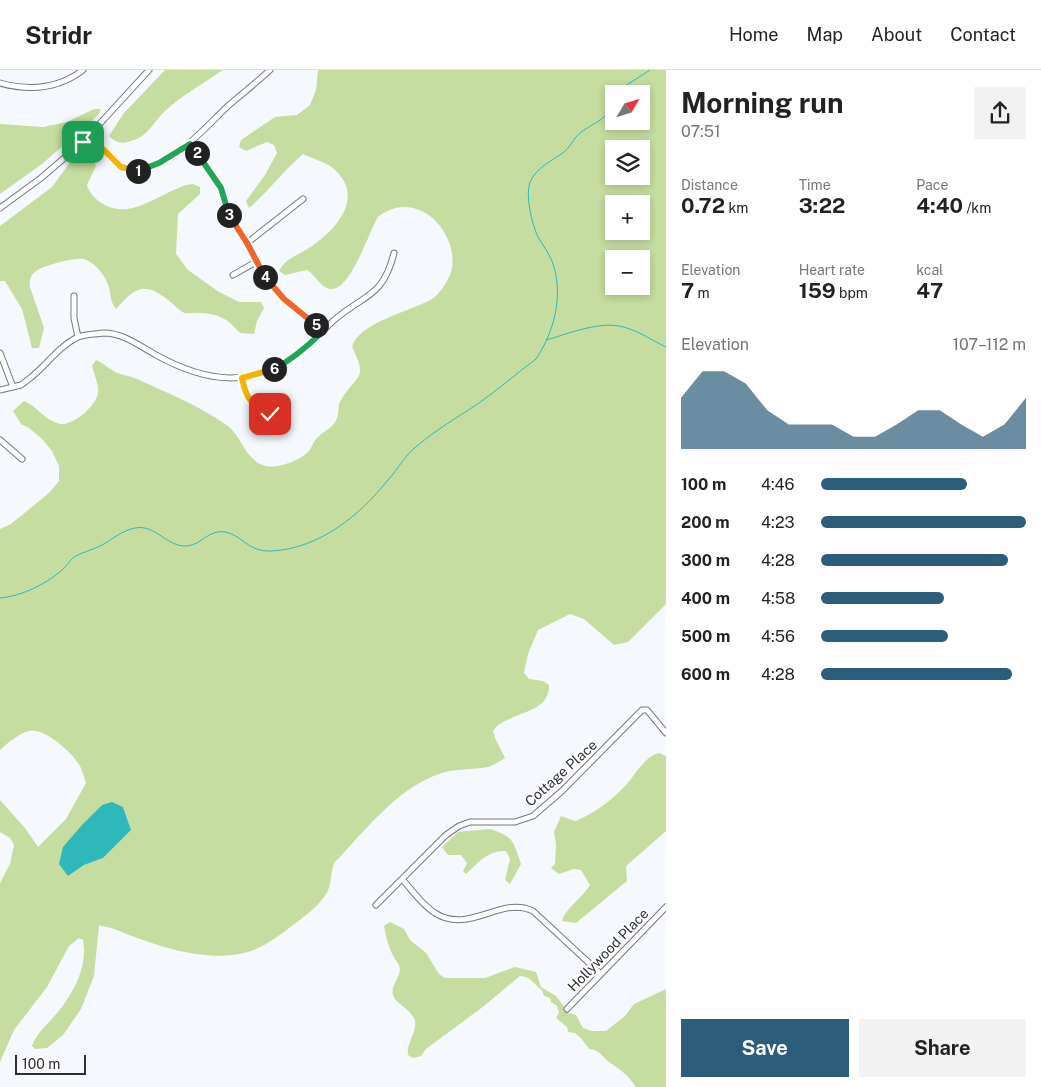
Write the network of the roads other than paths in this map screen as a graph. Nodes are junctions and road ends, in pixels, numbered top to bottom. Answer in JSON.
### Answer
{"nodes":[{"id":1,"x":83,"y":70,"type":"edge"},
{"id":2,"x":149,"y":70,"type":"edge"},
{"id":3,"x":270,"y":70,"type":"edge"},
{"id":4,"x":0,"y":83,"type":"edge"},
{"id":5,"x":89,"y":135,"type":"junction"},
{"id":6,"x":190,"y":144,"type":"junction"},
{"id":7,"x":303,"y":199,"type":"dead end"},
{"id":8,"x":0,"y":208,"type":"edge"},
{"id":9,"x":247,"y":243,"type":"junction"},
{"id":10,"x":394,"y":253,"type":"dead end"},
{"id":11,"x":256,"y":262,"type":"junction"},
{"id":12,"x":233,"y":275,"type":"dead end"},
{"id":13,"x":74,"y":296,"type":"dead end"},
{"id":14,"x":323,"y":331,"type":"junction"},
{"id":15,"x":78,"y":337,"type":"junction"},
{"id":16,"x":0,"y":353,"type":"edge"},
{"id":17,"x":242,"y":378,"type":"junction"},
{"id":18,"x":13,"y":387,"type":"junction"},
{"id":19,"x":0,"y":390,"type":"edge"},
{"id":20,"x":270,"y":414,"type":"dead end"},
{"id":21,"x":0,"y":440,"type":"edge"},
{"id":22,"x":22,"y":459,"type":"dead end"},
{"id":23,"x":666,"y":733,"type":"edge"},
{"id":24,"x":402,"y":879,"type":"junction"},
{"id":25,"x":376,"y":905,"type":"dead end"},
{"id":26,"x":666,"y":907,"type":"edge"},
{"id":27,"x":601,"y":974,"type":"junction"},
{"id":28,"x":567,"y":1009,"type":"dead end"}],
"edges":[{"from":1,"to":4,"type":"street"},
{"from":2,"to":5,"type":"street"},
{"from":3,"to":6,"type":"street"},
{"from":5,"to":6,"type":"street"},
{"from":5,"to":8,"type":"street"},
{"from":6,"to":9,"type":"street"},
{"from":7,"to":9,"type":"street"},
{"from":9,"to":11,"type":"street"},
{"from":10,"to":14,"type":"street"},
{"from":11,"to":12,"type":"street"},
{"from":11,"to":14,"type":"street"},
{"from":13,"to":15,"type":"street"},
{"from":14,"to":17,"type":"street"},
{"from":15,"to":17,"type":"street"},
{"from":15,"to":18,"type":"street"},
{"from":16,"to":18,"type":"street"},
{"from":17,"to":20,"type":"street"},
{"from":18,"to":19,"type":"street"},
{"from":21,"to":22,"type":"street"},
{"from":23,"to":24,"type":"street","name":"Cottage Place"},
{"from":24,"to":25,"type":"street","name":"Cottage Place"},
{"from":24,"to":27,"type":"street"},
{"from":26,"to":27,"type":"street","name":"Hollywood Place"},
{"from":27,"to":28,"type":"street","name":"Hollywood Place"}]}
